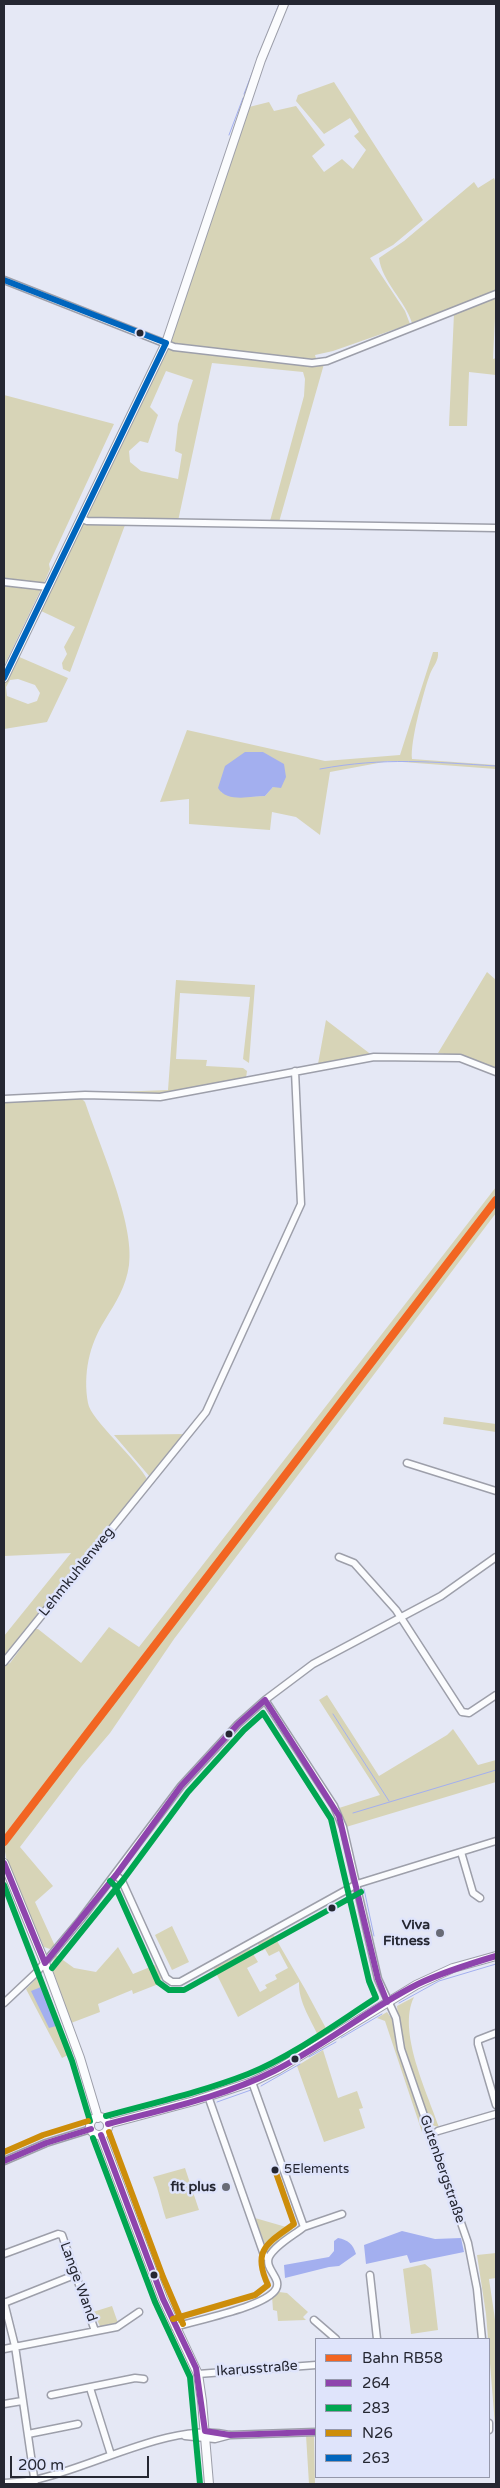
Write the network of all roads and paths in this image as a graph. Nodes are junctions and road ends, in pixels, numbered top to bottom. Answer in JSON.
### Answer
{"nodes":[{"id":1,"x":284,"y":4,"type":"edge"},
{"id":2,"x":4,"y":280,"type":"edge"},
{"id":3,"x":496,"y":294,"type":"edge"},
{"id":4,"x":166,"y":343,"type":"junction"},
{"id":5,"x":81,"y":518,"type":"junction"},
{"id":6,"x":496,"y":528,"type":"edge"},
{"id":7,"x":4,"y":582,"type":"edge"},
{"id":8,"x":48,"y":587,"type":"junction"},
{"id":9,"x":4,"y":678,"type":"edge"},
{"id":10,"x":295,"y":1071,"type":"junction"},
{"id":11,"x":496,"y":1072,"type":"edge"},
{"id":12,"x":4,"y":1099,"type":"edge"},
{"id":13,"x":408,"y":1462,"type":"dead end"},
{"id":14,"x":496,"y":1491,"type":"edge"},
{"id":15,"x":339,"y":1557,"type":"dead end"},
{"id":16,"x":496,"y":1557,"type":"edge"},
{"id":17,"x":401,"y":1619,"type":"junction"},
{"id":18,"x":4,"y":1662,"type":"edge"},
{"id":19,"x":496,"y":1695,"type":"edge"},
{"id":20,"x":265,"y":1700,"type":"junction"},
{"id":21,"x":496,"y":1840,"type":"edge"},
{"id":22,"x":461,"y":1852,"type":"junction"},
{"id":23,"x":4,"y":1863,"type":"edge"},
{"id":24,"x":116,"y":1874,"type":"junction"},
{"id":25,"x":356,"y":1884,"type":"junction"},
{"id":26,"x":480,"y":1898,"type":"dead end"},
{"id":27,"x":496,"y":1956,"type":"edge"},
{"id":28,"x":45,"y":1963,"type":"junction"},
{"id":29,"x":388,"y":2002,"type":"junction"},
{"id":30,"x":4,"y":2003,"type":"edge"},
{"id":31,"x":496,"y":2033,"type":"edge"},
{"id":32,"x":252,"y":2082,"type":"junction"},
{"id":33,"x":208,"y":2096,"type":"junction"},
{"id":34,"x":496,"y":2105,"type":"edge"},
{"id":35,"x":496,"y":2114,"type":"edge"},
{"id":36,"x":98,"y":2118,"type":"junction"},
{"id":37,"x":108,"y":2124,"type":"junction"},
{"id":38,"x":91,"y":2129,"type":"junction"},
{"id":39,"x":438,"y":2131,"type":"dead end"},
{"id":40,"x":101,"y":2135,"type":"junction"},
{"id":41,"x":4,"y":2161,"type":"edge"},
{"id":42,"x":342,"y":2214,"type":"dead end"},
{"id":43,"x":304,"y":2227,"type":"junction"},
{"id":44,"x":4,"y":2254,"type":"edge"},
{"id":45,"x":268,"y":2259,"type":"junction"},
{"id":46,"x":77,"y":2274,"type":"junction"},
{"id":47,"x":370,"y":2275,"type":"dead end"},
{"id":48,"x":4,"y":2303,"type":"edge"},
{"id":49,"x":139,"y":2312,"type":"dead end"},
{"id":50,"x":314,"y":2320,"type":"dead end"},
{"id":51,"x":175,"y":2327,"type":"junction"},
{"id":52,"x":95,"y":2331,"type":"junction"},
{"id":53,"x":335,"y":2338,"type":"edge"},
{"id":54,"x":377,"y":2338,"type":"edge"},
{"id":55,"x":482,"y":2338,"type":"edge"},
{"id":56,"x":15,"y":2346,"type":"junction"},
{"id":57,"x":4,"y":2349,"type":"edge"},
{"id":58,"x":315,"y":2365,"type":"edge"},
{"id":59,"x":198,"y":2374,"type":"junction"},
{"id":60,"x":144,"y":2379,"type":"dead end"},
{"id":61,"x":90,"y":2388,"type":"junction"},
{"id":62,"x":51,"y":2395,"type":"dead end"},
{"id":63,"x":22,"y":2401,"type":"junction"},
{"id":64,"x":4,"y":2404,"type":"edge"},
{"id":65,"x":78,"y":2424,"type":"dead end"},
{"id":66,"x":315,"y":2432,"type":"edge"},
{"id":67,"x":28,"y":2434,"type":"junction"},
{"id":68,"x":205,"y":2435,"type":"junction"},
{"id":69,"x":111,"y":2455,"type":"junction"},
{"id":70,"x":35,"y":2482,"type":"edge"},
{"id":71,"x":4,"y":2483,"type":"edge"},
{"id":72,"x":209,"y":2484,"type":"edge"}],
"edges":[{"from":1,"to":4,"type":"main road"},
{"from":2,"to":4,"type":"street"},
{"from":3,"to":4,"type":"street"},
{"from":4,"to":5,"type":"main road"},
{"from":5,"to":6,"type":"street"},
{"from":5,"to":8,"type":"main road"},
{"from":7,"to":8,"type":"street"},
{"from":8,"to":9,"type":"main road"},
{"from":10,"to":11,"type":"street"},
{"from":10,"to":12,"type":"street"},
{"from":10,"to":18,"type":"street","name":"Lehmkuhlenweg"},
{"from":13,"to":14,"type":"street"},
{"from":15,"to":17,"type":"street"},
{"from":16,"to":17,"type":"street"},
{"from":17,"to":19,"type":"street"},
{"from":17,"to":20,"type":"street"},
{"from":20,"to":24,"type":"street"},
{"from":20,"to":25,"type":"street","name":"Gutenbergstraße"},
{"from":21,"to":22,"type":"street"},
{"from":22,"to":25,"type":"street"},
{"from":22,"to":26,"type":"street"},
{"from":23,"to":28,"type":"main road"},
{"from":24,"to":25,"type":"street"},
{"from":24,"to":28,"type":"street"},
{"from":25,"to":29,"type":"street","name":"Gutenbergstraße"},
{"from":27,"to":29,"type":"main road"},
{"from":28,"to":30,"type":"street"},
{"from":28,"to":36,"type":"main road"},
{"from":29,"to":32,"type":"main road"},
{"from":29,"to":55,"type":"street","name":"Gutenbergstraße"},
{"from":31,"to":34,"type":"street"},
{"from":32,"to":33,"type":"main road"},
{"from":32,"to":43,"type":"street"},
{"from":33,"to":37,"type":"main road"},
{"from":33,"to":45,"type":"street"},
{"from":35,"to":39,"type":"street"},
{"from":36,"to":37,"type":"main road"},
{"from":36,"to":38,"type":"main road"},
{"from":37,"to":40,"type":"main road"},
{"from":38,"to":40,"type":"main road"},
{"from":38,"to":41,"type":"street"},
{"from":40,"to":51,"type":"main road"},
{"from":42,"to":43,"type":"street"},
{"from":43,"to":45,"type":"street"},
{"from":44,"to":46,"type":"street","name":"Lange Wand"},
{"from":45,"to":51,"type":"street"},
{"from":46,"to":48,"type":"street"},
{"from":46,"to":52,"type":"street","name":"Lange Wand"},
{"from":47,"to":54,"type":"street"},
{"from":48,"to":56,"type":"street"},
{"from":49,"to":52,"type":"street"},
{"from":50,"to":53,"type":"street"},
{"from":51,"to":59,"type":"main road"},
{"from":52,"to":56,"type":"street"},
{"from":56,"to":57,"type":"street"},
{"from":56,"to":63,"type":"street"},
{"from":58,"to":59,"type":"street","name":"Ikarusstraße"},
{"from":59,"to":68,"type":"main road"},
{"from":60,"to":61,"type":"street"},
{"from":61,"to":62,"type":"street"},
{"from":61,"to":69,"type":"street"},
{"from":63,"to":64,"type":"street"},
{"from":63,"to":67,"type":"street"},
{"from":65,"to":67,"type":"street"},
{"from":66,"to":68,"type":"street"},
{"from":67,"to":70,"type":"street"},
{"from":68,"to":69,"type":"street"},
{"from":68,"to":72,"type":"main road"},
{"from":69,"to":70,"type":"street"},
{"from":70,"to":71,"type":"street"}]}
